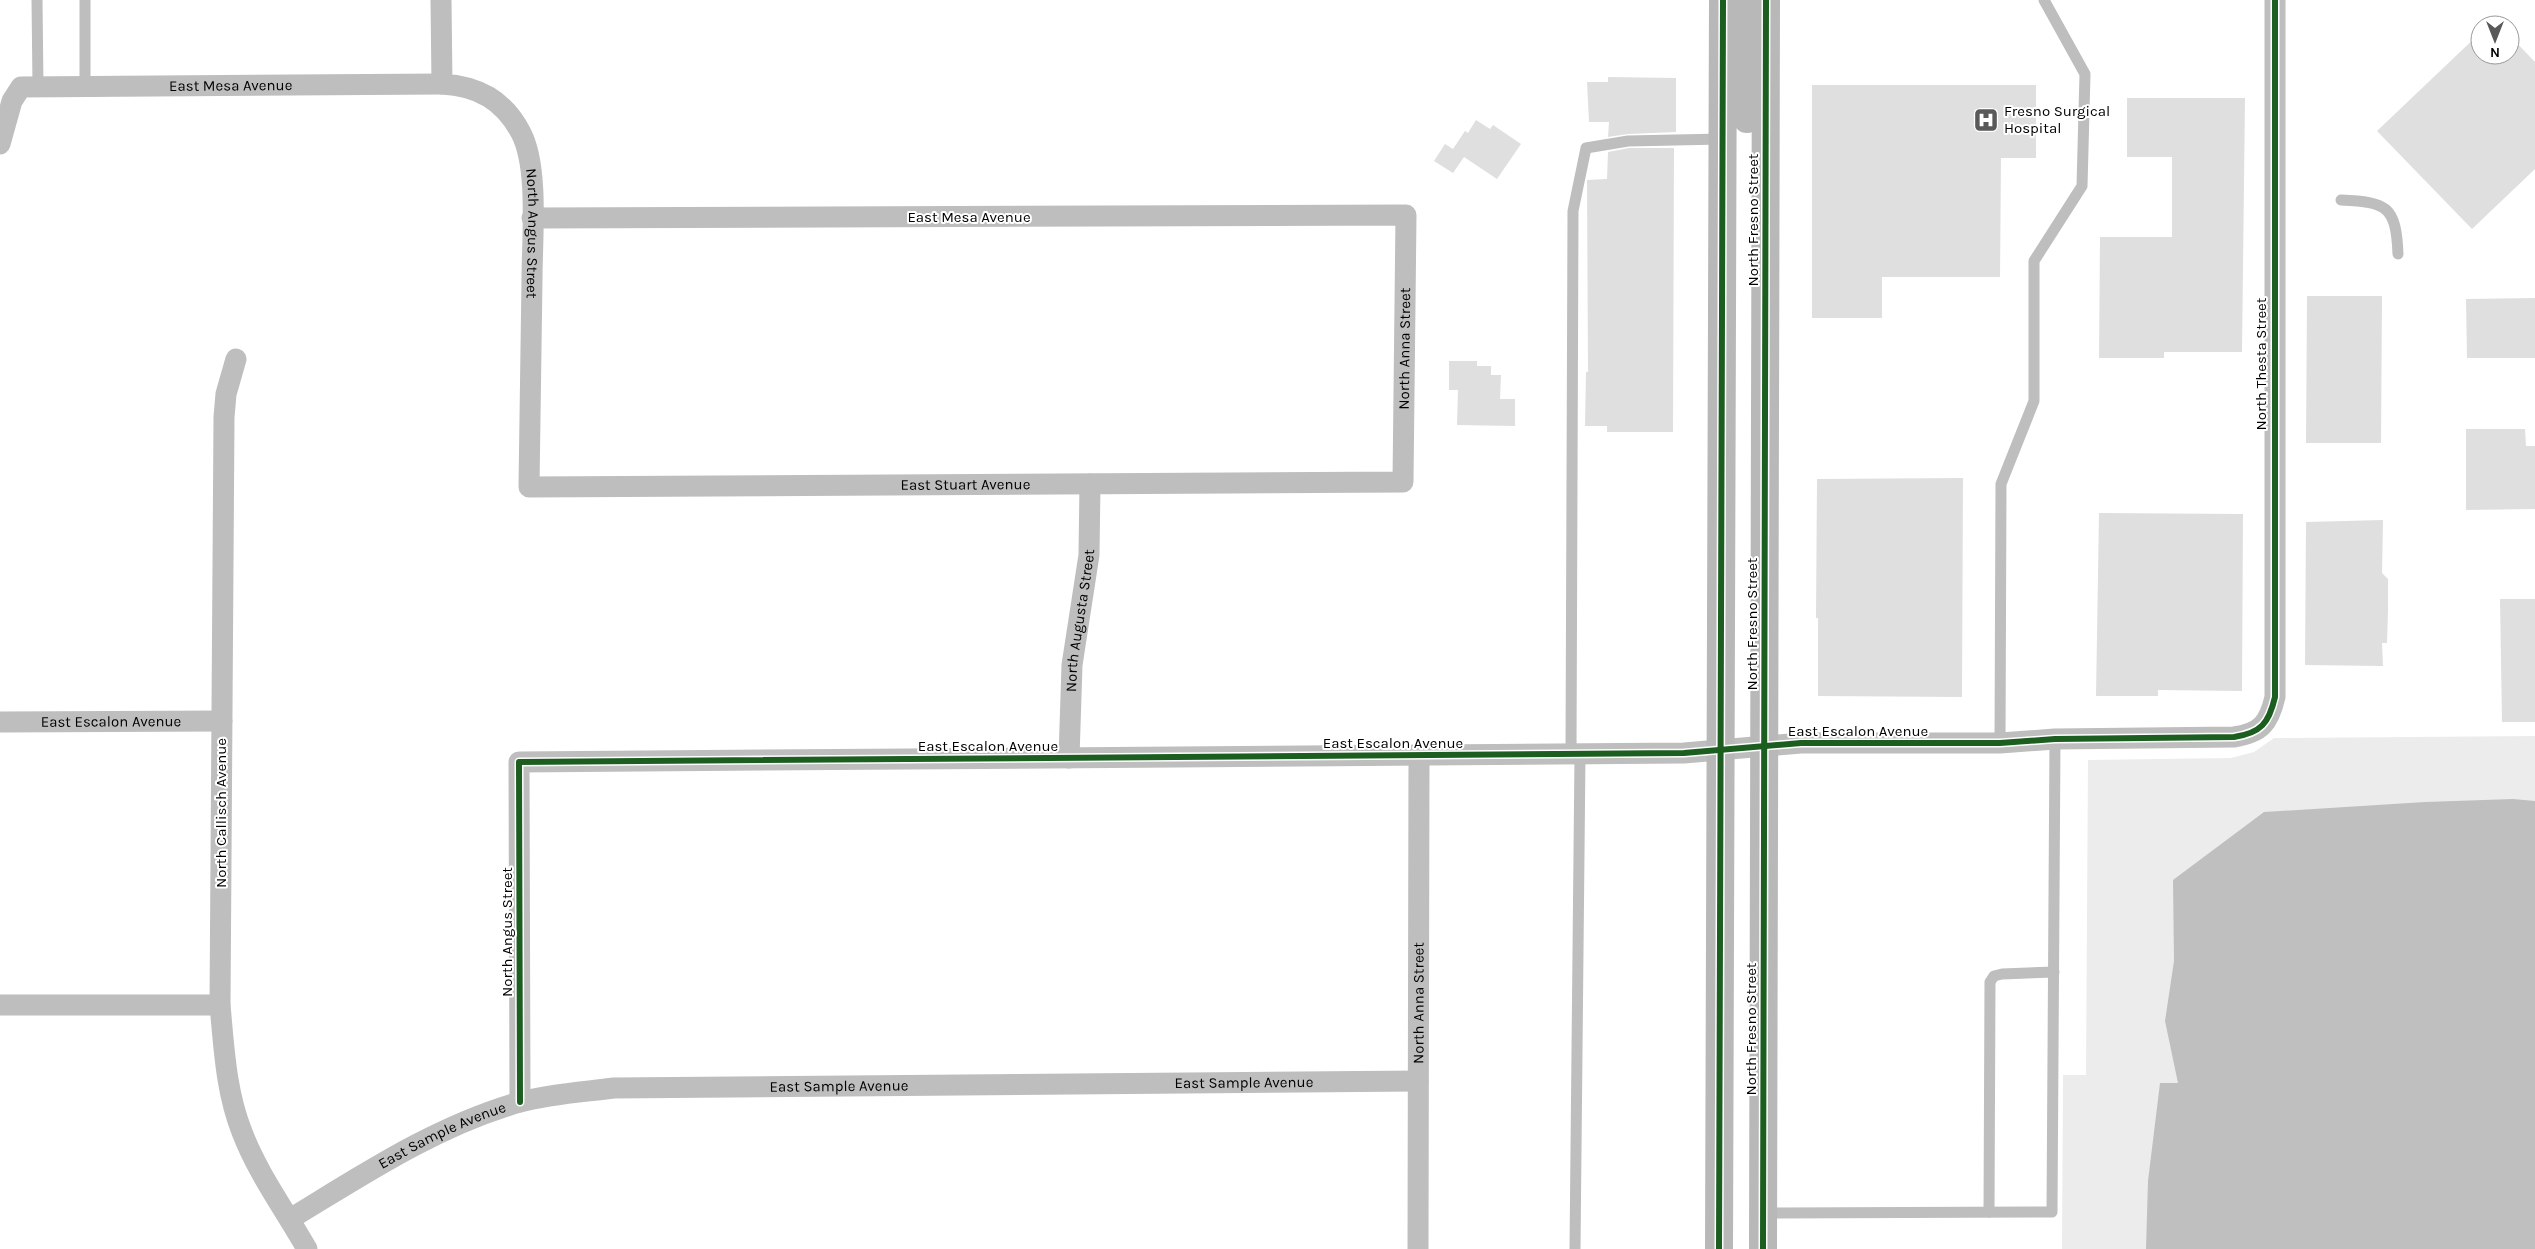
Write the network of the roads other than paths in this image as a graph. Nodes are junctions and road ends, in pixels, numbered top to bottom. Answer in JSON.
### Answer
{"nodes":[{"id":1,"x":37,"y":0,"type":"edge"},
{"id":2,"x":85,"y":0,"type":"edge"},
{"id":3,"x":441,"y":0,"type":"edge"},
{"id":4,"x":1723,"y":0,"type":"edge"},
{"id":5,"x":1744,"y":0,"type":"edge"},
{"id":6,"x":1766,"y":0,"type":"edge"},
{"id":7,"x":2044,"y":0,"type":"edge"},
{"id":8,"x":2275,"y":0,"type":"edge"},
{"id":9,"x":442,"y":84,"type":"junction"},
{"id":10,"x":30,"y":86,"type":"junction"},
{"id":11,"x":85,"y":87,"type":"junction"},
{"id":12,"x":1722,"y":139,"type":"junction"},
{"id":13,"x":0,"y":144,"type":"edge"},
{"id":14,"x":1765,"y":160,"type":"junction"},
{"id":15,"x":2341,"y":200,"type":"dead end"},
{"id":16,"x":1406,"y":216,"type":"joint"},
{"id":17,"x":532,"y":218,"type":"junction"},
{"id":18,"x":2398,"y":254,"type":"dead end"},
{"id":19,"x":236,"y":359,"type":"dead end"},
{"id":20,"x":1403,"y":482,"type":"joint"},
{"id":21,"x":1090,"y":484,"type":"junction"},
{"id":22,"x":529,"y":487,"type":"joint"},
{"id":23,"x":222,"y":721,"type":"junction"},
{"id":24,"x":0,"y":722,"type":"edge"},
{"id":25,"x":2263,"y":725,"type":"joint"},
{"id":26,"x":2056,"y":739,"type":"junction"},
{"id":27,"x":2000,"y":743,"type":"junction"},
{"id":28,"x":1764,"y":745,"type":"junction"},
{"id":29,"x":1722,"y":750,"type":"junction"},
{"id":30,"x":1575,"y":754,"type":"junction"},
{"id":31,"x":1419,"y":755,"type":"junction"},
{"id":32,"x":1069,"y":758,"type":"junction"},
{"id":33,"x":519,"y":762,"type":"joint"},
{"id":34,"x":2054,"y":972,"type":"junction"},
{"id":35,"x":0,"y":1005,"type":"edge"},
{"id":36,"x":220,"y":1005,"type":"junction"},
{"id":37,"x":1418,"y":1081,"type":"junction"},
{"id":38,"x":520,"y":1102,"type":"junction"},
{"id":39,"x":1989,"y":1212,"type":"junction"},
{"id":40,"x":1763,"y":1214,"type":"junction"},
{"id":41,"x":290,"y":1219,"type":"junction"},
{"id":42,"x":307,"y":1249,"type":"edge"},
{"id":43,"x":1418,"y":1249,"type":"edge"},
{"id":44,"x":1575,"y":1249,"type":"edge"},
{"id":45,"x":1719,"y":1249,"type":"edge"},
{"id":46,"x":1763,"y":1249,"type":"edge"}],
"edges":[{"from":1,"to":10,"type":"lane"},
{"from":2,"to":11,"type":"lane"},
{"from":3,"to":9,"type":"street"},
{"from":4,"to":12,"type":"main road","name":"North Fresno Street"},
{"from":5,"to":14,"type":"main road"},
{"from":6,"to":14,"type":"main road","name":"North Fresno Street"},
{"from":7,"to":27,"type":"lane"},
{"from":8,"to":25,"type":"street","name":"North Thesta Street"},
{"from":9,"to":11,"type":"street","name":"East Mesa Avenue"},
{"from":9,"to":17,"type":"street","name":"North Angus Street"},
{"from":10,"to":11,"type":"street","name":"East Mesa Avenue"},
{"from":10,"to":13,"type":"street"},
{"from":12,"to":29,"type":"main road","name":"North Fresno Street"},
{"from":12,"to":30,"type":"lane"},
{"from":14,"to":28,"type":"main road","name":"North Fresno Street"},
{"from":15,"to":18,"type":"lane"},
{"from":16,"to":17,"type":"street","name":"East Mesa Avenue"},
{"from":16,"to":20,"type":"street","name":"North Anna Street"},
{"from":17,"to":22,"type":"street","name":"North Angus Street"},
{"from":19,"to":23,"type":"street","name":"North Callisch Avenue"},
{"from":20,"to":21,"type":"street","name":"East Stuart Avenue"},
{"from":21,"to":22,"type":"street","name":"East Stuart Avenue"},
{"from":21,"to":32,"type":"street","name":"North Augusta Street"},
{"from":23,"to":24,"type":"street","name":"East Escalon Avenue"},
{"from":23,"to":36,"type":"street","name":"North Callisch Avenue"},
{"from":25,"to":26,"type":"street","name":"East Escalon Avenue"},
{"from":26,"to":27,"type":"street","name":"East Escalon Avenue"},
{"from":26,"to":34,"type":"lane"},
{"from":27,"to":28,"type":"street","name":"East Escalon Avenue"},
{"from":28,"to":29,"type":"street","name":"East Escalon Avenue"},
{"from":28,"to":40,"type":"main road","name":"North Fresno Street"},
{"from":29,"to":30,"type":"street","name":"East Escalon Avenue"},
{"from":29,"to":45,"type":"main road","name":"North Fresno Street"},
{"from":30,"to":31,"type":"street","name":"East Escalon Avenue"},
{"from":30,"to":44,"type":"lane"},
{"from":31,"to":32,"type":"street","name":"East Escalon Avenue"},
{"from":31,"to":37,"type":"street","name":"North Anna Street"},
{"from":32,"to":33,"type":"street","name":"East Escalon Avenue"},
{"from":33,"to":38,"type":"street","name":"North Angus Street"},
{"from":34,"to":39,"type":"lane"},
{"from":34,"to":39,"type":"lane"},
{"from":35,"to":36,"type":"street"},
{"from":36,"to":41,"type":"street","name":"North Callisch Avenue"},
{"from":37,"to":38,"type":"street","name":"East Sample Avenue"},
{"from":37,"to":43,"type":"street","name":"North Anna Street"},
{"from":38,"to":41,"type":"street","name":"East Sample Avenue"},
{"from":39,"to":40,"type":"lane"},
{"from":40,"to":46,"type":"main road","name":"North Fresno Street"},
{"from":41,"to":42,"type":"street","name":"North Callisch Avenue"}]}
